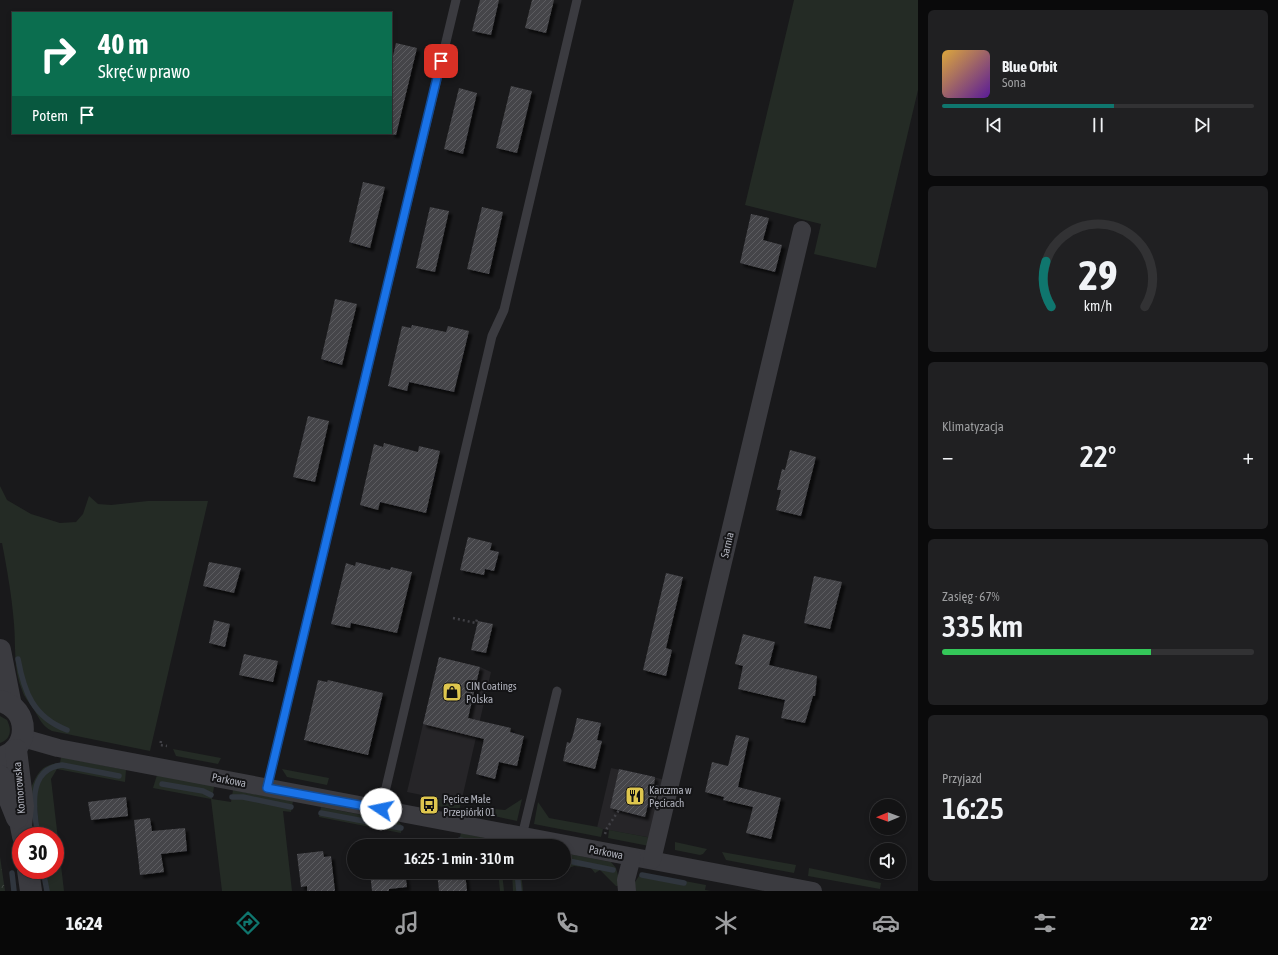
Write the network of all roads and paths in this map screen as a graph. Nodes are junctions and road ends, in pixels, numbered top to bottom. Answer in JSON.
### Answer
{"nodes":[{"id":1,"x":456,"y":0,"type":"edge"},
{"id":2,"x":577,"y":0,"type":"edge"},
{"id":3,"x":802,"y":230,"type":"dead end"},
{"id":4,"x":453,"y":618,"type":"dead end"},
{"id":5,"x":477,"y":619,"type":"dead end"},
{"id":6,"x":0,"y":650,"type":"edge"},
{"id":7,"x":557,"y":691,"type":"dead end"},
{"id":8,"x":6,"y":704,"type":"edge"},
{"id":9,"x":161,"y":741,"type":"dead end"},
{"id":10,"x":167,"y":746,"type":"dead end"},
{"id":11,"x":13,"y":748,"type":"edge"},
{"id":12,"x":0,"y":776,"type":"edge"},
{"id":13,"x":267,"y":788,"type":"junction"},
{"id":14,"x":381,"y":809,"type":"junction"},
{"id":15,"x":619,"y":810,"type":"dead end"},
{"id":16,"x":20,"y":827,"type":"edge"},
{"id":17,"x":22,"y":827,"type":"edge"},
{"id":18,"x":522,"y":836,"type":"junction"},
{"id":19,"x":604,"y":840,"type":"dead end"},
{"id":20,"x":632,"y":857,"type":"junction"},
{"id":21,"x":652,"y":860,"type":"junction"},
{"id":22,"x":29,"y":879,"type":"edge"},
{"id":23,"x":31,"y":891,"type":"edge"},
{"id":24,"x":627,"y":891,"type":"edge"},
{"id":25,"x":813,"y":891,"type":"edge"}],
"edges":[{"from":1,"to":13,"type":"lane"},
{"from":2,"to":14,"type":"lane"},
{"from":3,"to":21,"type":"street","name":"Sarnia"},
{"from":4,"to":5,"type":"path"},
{"from":6,"to":8,"type":"street"},
{"from":7,"to":18,"type":"lane"},
{"from":8,"to":11,"type":"street","name":"Komorowska"},
{"from":9,"to":10,"type":"path"},
{"from":11,"to":13,"type":"street","name":"Parkowa"},
{"from":11,"to":17,"type":"street","name":"Komorowska"},
{"from":12,"to":16,"type":"street","name":"Komorowska"},
{"from":13,"to":14,"type":"street","name":"Parkowa"},
{"from":14,"to":18,"type":"street","name":"Parkowa"},
{"from":15,"to":19,"type":"path"},
{"from":18,"to":20,"type":"street","name":"Parkowa"},
{"from":20,"to":21,"type":"street","name":"Parkowa"},
{"from":20,"to":24,"type":"street"},
{"from":21,"to":25,"type":"street","name":"Parkowa"},
{"from":22,"to":23,"type":"street"}]}
